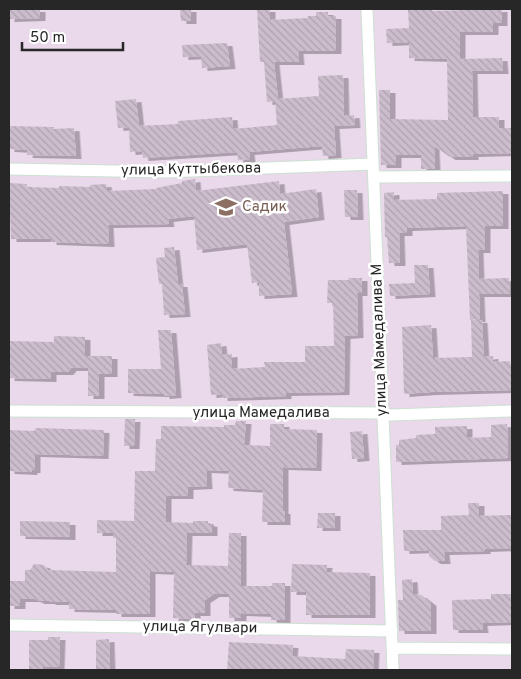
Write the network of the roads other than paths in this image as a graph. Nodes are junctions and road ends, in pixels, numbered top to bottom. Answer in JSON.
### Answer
{"nodes":[{"id":1,"x":367,"y":9,"type":"edge"},
{"id":2,"x":373,"y":164,"type":"junction"},
{"id":3,"x":9,"y":169,"type":"edge"},
{"id":4,"x":512,"y":176,"type":"edge"},
{"id":5,"x":374,"y":178,"type":"junction"},
{"id":6,"x":9,"y":411,"type":"edge"},
{"id":7,"x":512,"y":411,"type":"edge"},
{"id":8,"x":383,"y":414,"type":"junction"},
{"id":9,"x":9,"y":624,"type":"edge"},
{"id":10,"x":392,"y":631,"type":"junction"},
{"id":11,"x":393,"y":648,"type":"junction"},
{"id":12,"x":512,"y":649,"type":"edge"},
{"id":13,"x":393,"y":670,"type":"edge"}],
"edges":[{"from":1,"to":2,"type":"street","name":"улица Мамедалива М"},
{"from":2,"to":3,"type":"street","name":"улица Куттыбекова"},
{"from":2,"to":5,"type":"street","name":"улица Мамедалива М"},
{"from":4,"to":5,"type":"street"},
{"from":5,"to":8,"type":"street","name":"улица Мамедалива М"},
{"from":6,"to":8,"type":"street","name":"улица Мамедалива"},
{"from":7,"to":8,"type":"street","name":"улица Мамедалива"},
{"from":8,"to":10,"type":"street","name":"улица Мамедалива М"},
{"from":9,"to":10,"type":"street","name":"улица Ягулвари"},
{"from":10,"to":11,"type":"street","name":"улица Мамедалива М"},
{"from":11,"to":12,"type":"street"},
{"from":11,"to":13,"type":"street","name":"улица Мамедалива М"}]}
